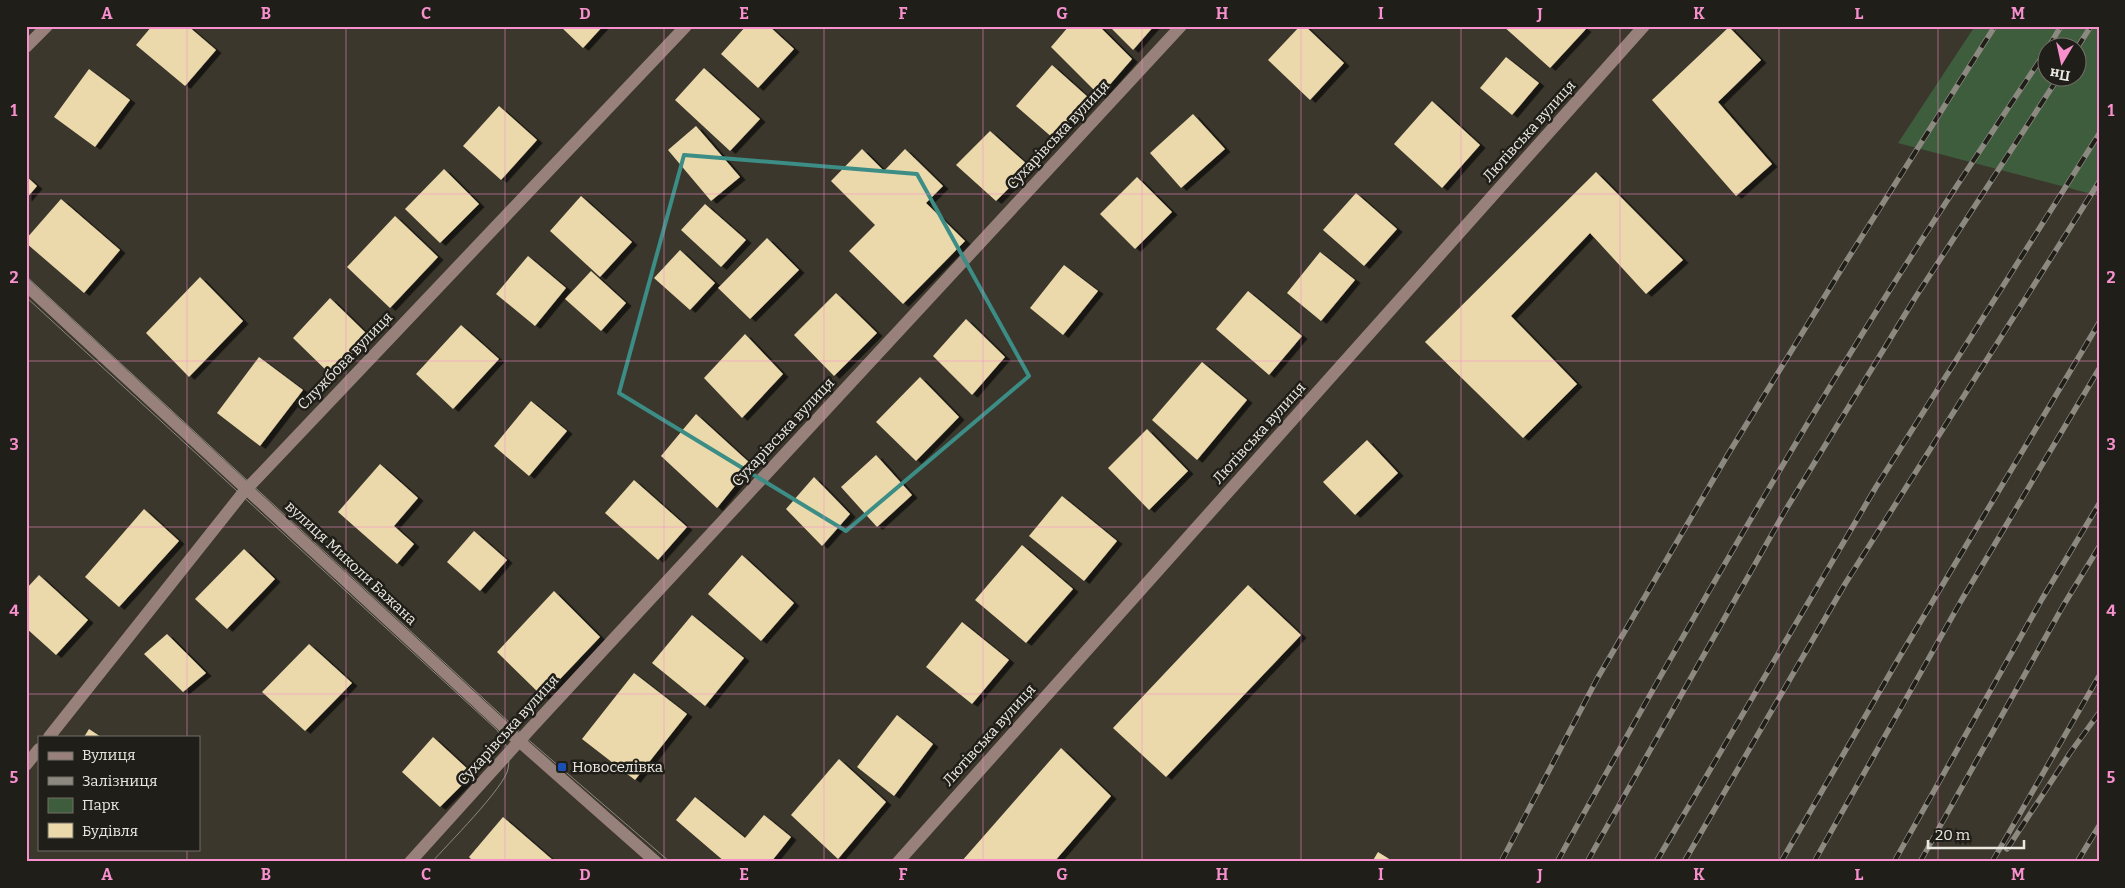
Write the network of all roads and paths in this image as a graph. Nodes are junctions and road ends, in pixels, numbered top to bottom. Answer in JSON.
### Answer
{"nodes":[{"id":1,"x":47,"y":26,"type":"edge"},
{"id":2,"x":686,"y":26,"type":"edge"},
{"id":3,"x":1181,"y":26,"type":"edge"},
{"id":4,"x":1644,"y":26,"type":"edge"},
{"id":5,"x":26,"y":47,"type":"edge"},
{"id":6,"x":26,"y":285,"type":"edge"},
{"id":7,"x":247,"y":489,"type":"junction"},
{"id":8,"x":50,"y":736,"type":"edge"},
{"id":9,"x":519,"y":741,"type":"junction"},
{"id":10,"x":38,"y":750,"type":"edge"},
{"id":11,"x":26,"y":765,"type":"edge"},
{"id":12,"x":410,"y":862,"type":"edge"},
{"id":13,"x":656,"y":862,"type":"edge"},
{"id":14,"x":898,"y":862,"type":"edge"}],
"edges":[{"from":1,"to":5,"type":"street"},
{"from":2,"to":7,"type":"street","name":"Службова вулиця"},
{"from":3,"to":9,"type":"street","name":"Сухарівська вулиця"},
{"from":4,"to":14,"type":"street","name":"Лютівська вулиця"},
{"from":6,"to":7,"type":"street","name":"вулиця Миколи Бажана"},
{"from":7,"to":8,"type":"street","name":"Службова вулиця"},
{"from":7,"to":9,"type":"street","name":"вулиця Миколи Бажана"},
{"from":9,"to":12,"type":"street","name":"Сухарівська вулиця"},
{"from":9,"to":13,"type":"street","name":"вулиця Миколи Бажана"},
{"from":10,"to":11,"type":"street"}]}
